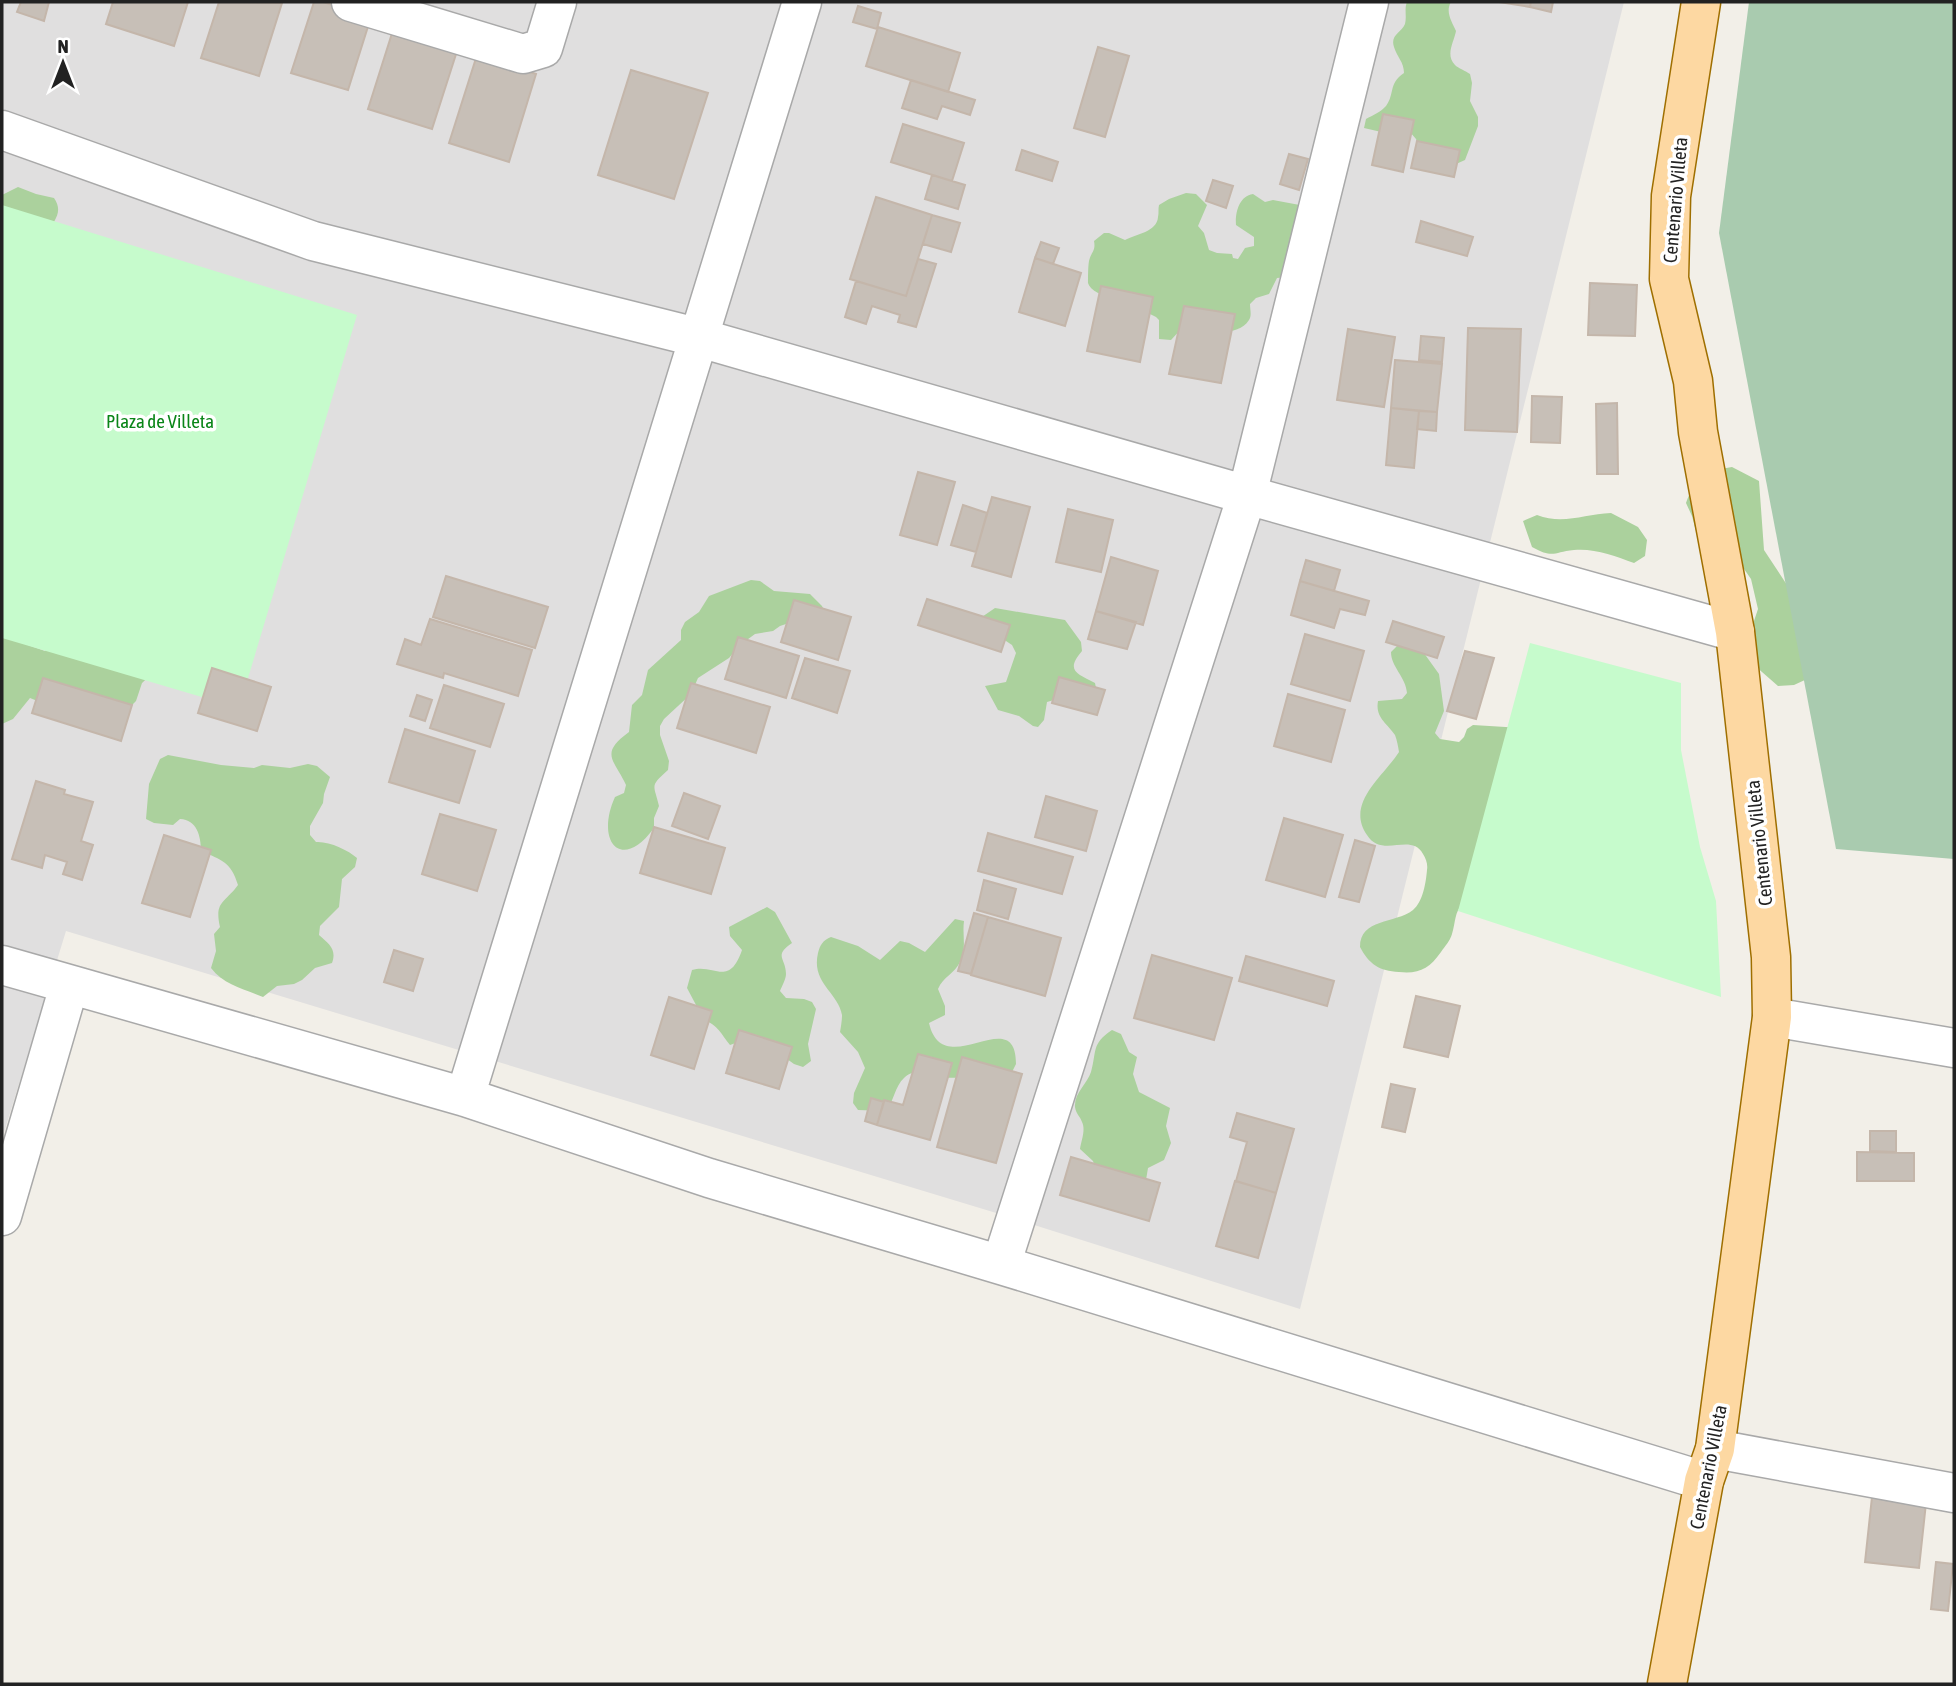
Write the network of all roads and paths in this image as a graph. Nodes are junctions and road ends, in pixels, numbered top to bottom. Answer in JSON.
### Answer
{"nodes":[{"id":1,"x":351,"y":2,"type":"edge"},
{"id":2,"x":557,"y":2,"type":"edge"},
{"id":3,"x":802,"y":2,"type":"edge"},
{"id":4,"x":1369,"y":2,"type":"edge"},
{"id":5,"x":1701,"y":2,"type":"edge"},
{"id":6,"x":2,"y":130,"type":"edge"},
{"id":7,"x":700,"y":338,"type":"junction"},
{"id":8,"x":1247,"y":495,"type":"junction"},
{"id":9,"x":1735,"y":632,"type":"junction"},
{"id":10,"x":2,"y":965,"type":"edge"},
{"id":11,"x":69,"y":986,"type":"junction"},
{"id":12,"x":1772,"y":1017,"type":"junction"},
{"id":13,"x":1954,"y":1048,"type":"edge"},
{"id":14,"x":465,"y":1097,"type":"junction"},
{"id":15,"x":2,"y":1216,"type":"edge"},
{"id":16,"x":1001,"y":1265,"type":"junction"},
{"id":17,"x":1710,"y":1465,"type":"junction"},
{"id":18,"x":1954,"y":1493,"type":"edge"},
{"id":19,"x":1667,"y":1684,"type":"edge"}],
"edges":[{"from":1,"to":2,"type":"street"},
{"from":3,"to":7,"type":"street"},
{"from":4,"to":8,"type":"street"},
{"from":5,"to":9,"type":"main road","name":"Centenario Villeta"},
{"from":6,"to":7,"type":"street"},
{"from":7,"to":8,"type":"street"},
{"from":7,"to":14,"type":"street"},
{"from":8,"to":9,"type":"street"},
{"from":8,"to":16,"type":"street"},
{"from":9,"to":12,"type":"main road","name":"Centenario Villeta"},
{"from":10,"to":11,"type":"street"},
{"from":11,"to":14,"type":"street"},
{"from":11,"to":15,"type":"street"},
{"from":12,"to":13,"type":"street"},
{"from":12,"to":17,"type":"main road","name":"Centenario Villeta"},
{"from":14,"to":16,"type":"street"},
{"from":16,"to":17,"type":"street"},
{"from":17,"to":18,"type":"street"},
{"from":17,"to":19,"type":"main road","name":"Centenario Villeta"}]}
